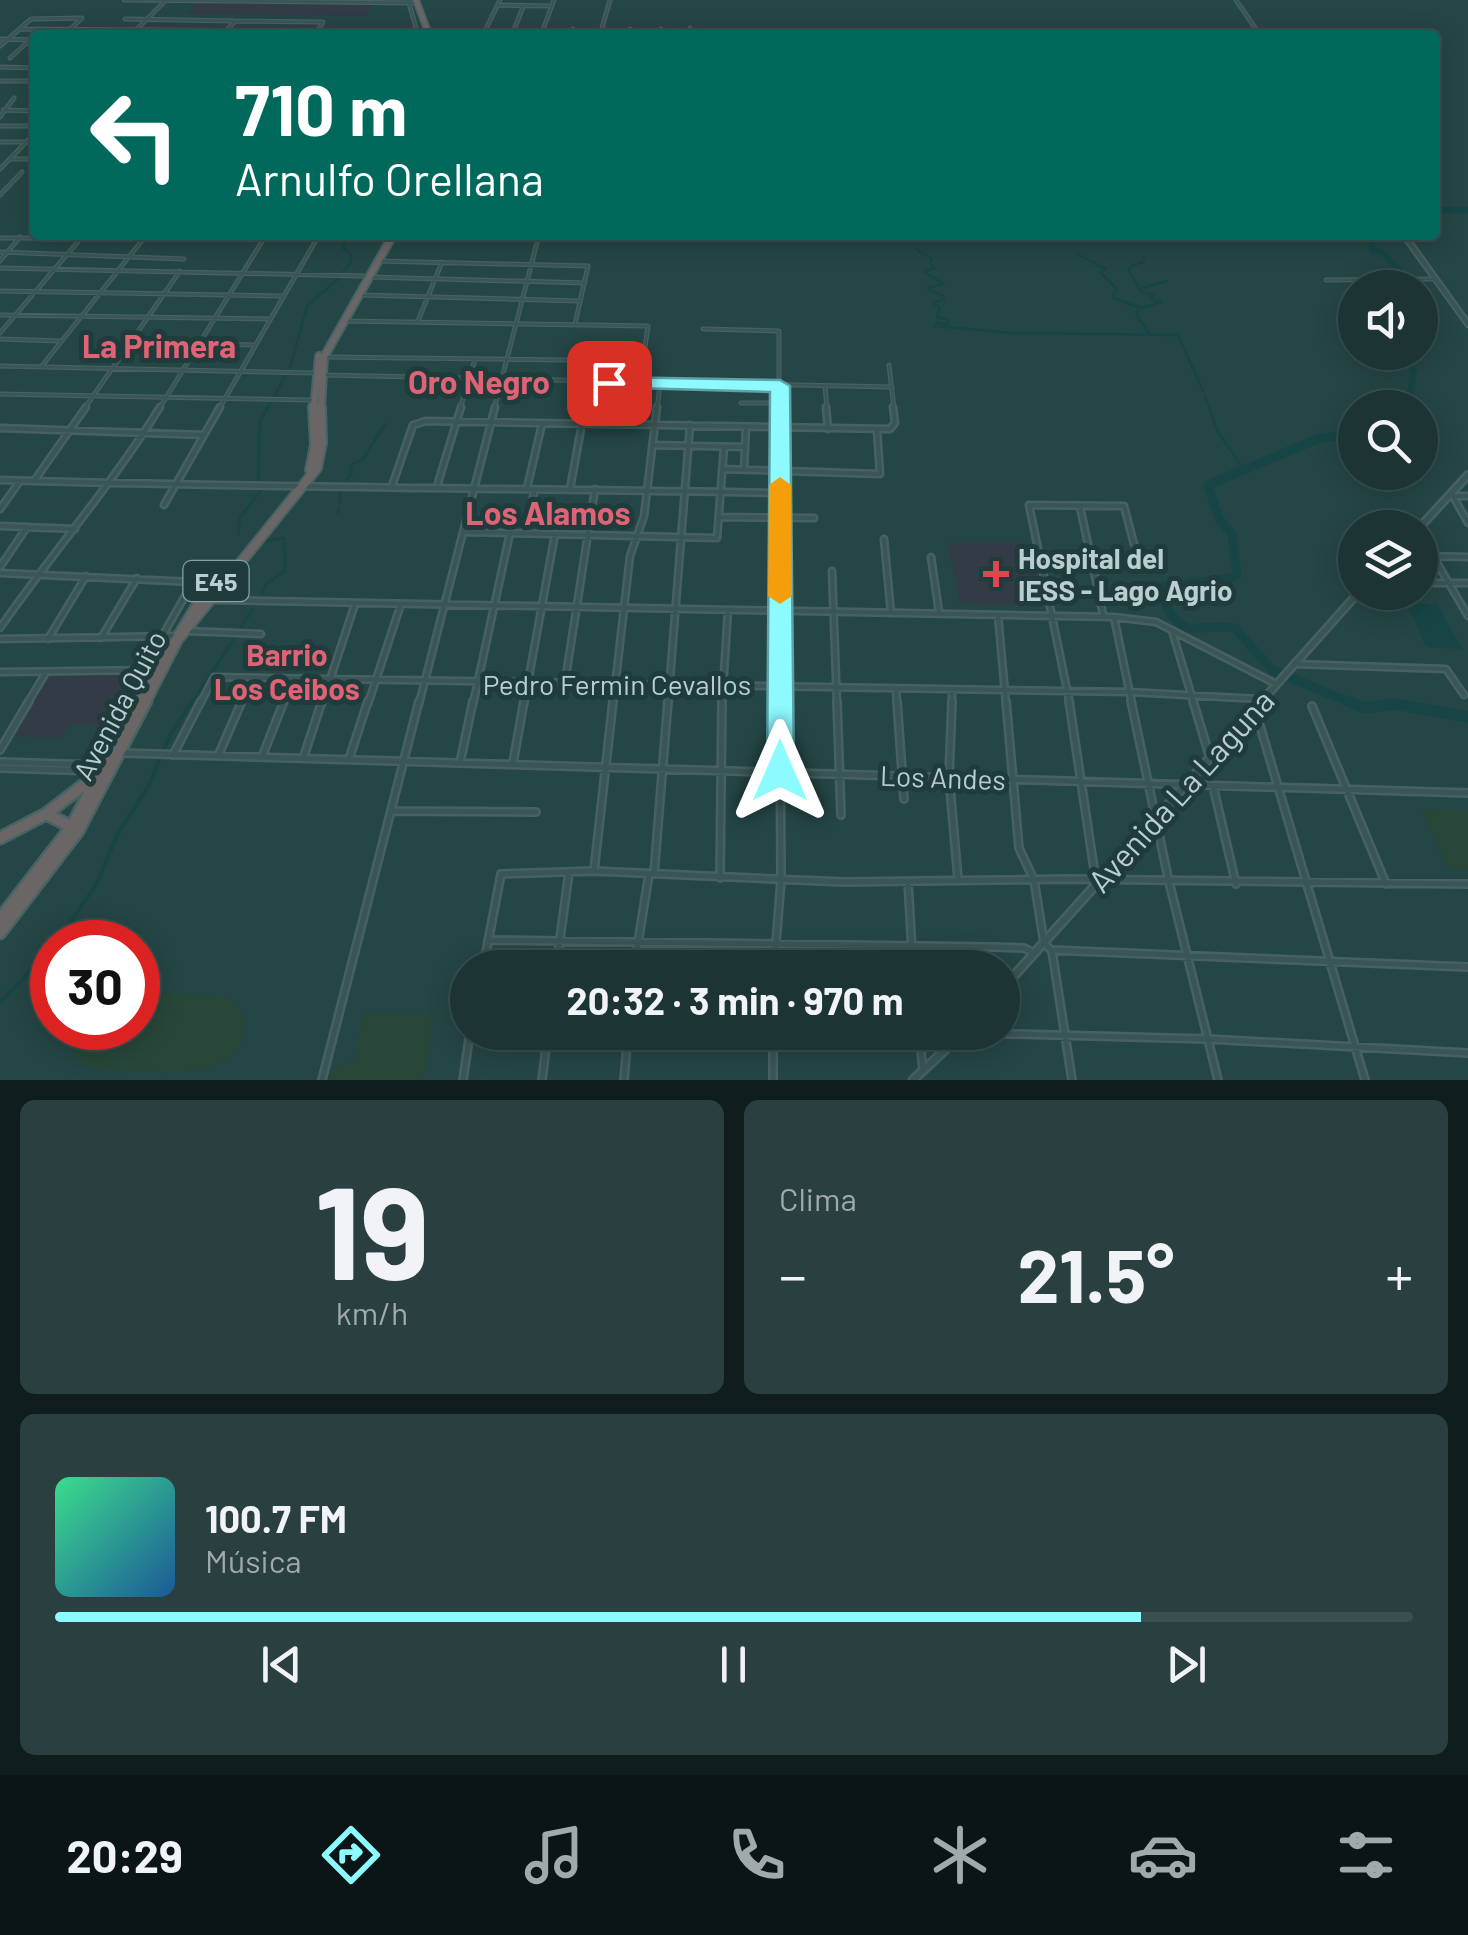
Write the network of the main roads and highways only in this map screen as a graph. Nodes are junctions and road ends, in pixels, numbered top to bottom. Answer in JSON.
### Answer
{"nodes":[{"id":1,"x":418,"y":1,"type":"edge"},
{"id":2,"x":429,"y":30,"type":"edge"},
{"id":3,"x":388,"y":240,"type":"edge"},
{"id":4,"x":388,"y":240,"type":"edge"},
{"id":5,"x":367,"y":276,"type":"junction"},
{"id":6,"x":316,"y":374,"type":"junction"},
{"id":7,"x":299,"y":488,"type":"junction"},
{"id":8,"x":104,"y":768,"type":"junction"},
{"id":9,"x":46,"y":814,"type":"junction"},
{"id":10,"x":75,"y":828,"type":"junction"},
{"id":11,"x":0,"y":838,"type":"edge"},
{"id":12,"x":0,"y":919,"type":"edge"},
{"id":13,"x":0,"y":933,"type":"edge"}],
"edges":[{"from":1,"to":2,"type":"highway"},
{"from":3,"to":5,"type":"highway","name":"Avenida Quito","number":"E45"},
{"from":4,"to":5,"type":"highway","name":"Avenida Quito","number":"E45"},
{"from":5,"to":6,"type":"highway","name":"Avenida Quito","number":"E45"},
{"from":5,"to":6,"type":"highway","name":"Avenida Quito","number":"E45"},
{"from":6,"to":7,"type":"highway","name":"Avenida Quito","number":"E45"},
{"from":6,"to":7,"type":"highway","name":"Avenida Quito","number":"E45"},
{"from":7,"to":8,"type":"highway","name":"Avenida Quito","number":"E45"},
{"from":7,"to":8,"type":"highway","name":"Avenida Quito","number":"E45"},
{"from":8,"to":9,"type":"highway"},
{"from":8,"to":10,"type":"highway","name":"Avenida Quito","number":"E45"},
{"from":9,"to":10,"type":"highway"},
{"from":9,"to":11,"type":"highway"},
{"from":10,"to":12,"type":"highway","name":"Avenida Quito","number":"E45"},
{"from":10,"to":13,"type":"highway","name":"Avenida Quito","number":"E45"}]}
